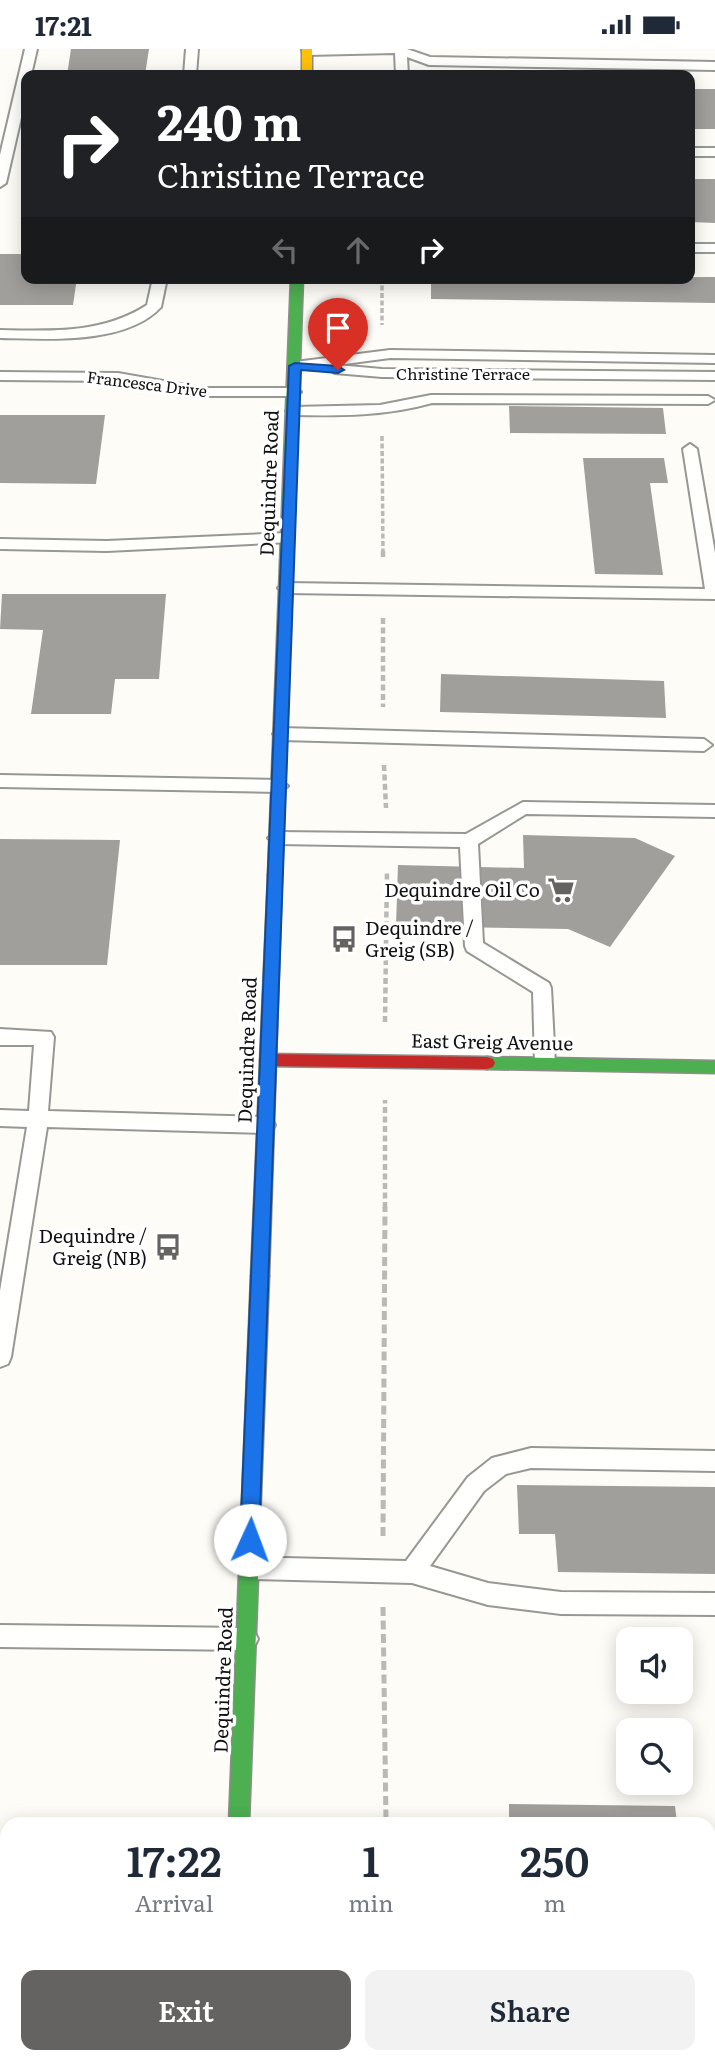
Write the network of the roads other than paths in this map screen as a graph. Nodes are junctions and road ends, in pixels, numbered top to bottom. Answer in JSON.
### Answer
{"nodes":[{"id":1,"x":31,"y":49,"type":"edge"},
{"id":2,"x":192,"y":49,"type":"edge"},
{"id":3,"x":307,"y":50,"type":"edge"},
{"id":4,"x":401,"y":50,"type":"edge"},
{"id":5,"x":715,"y":65,"type":"edge"},
{"id":6,"x":26,"y":70,"type":"edge"},
{"id":7,"x":190,"y":70,"type":"edge"},
{"id":8,"x":307,"y":70,"type":"edge"},
{"id":9,"x":402,"y":70,"type":"edge"},
{"id":10,"x":21,"y":92,"type":"edge"},
{"id":11,"x":695,"y":152,"type":"edge"},
{"id":12,"x":715,"y":152,"type":"edge"},
{"id":13,"x":0,"y":183,"type":"edge"},
{"id":14,"x":695,"y":248,"type":"edge"},
{"id":15,"x":715,"y":249,"type":"edge"},
{"id":16,"x":159,"y":284,"type":"edge"},
{"id":17,"x":298,"y":284,"type":"edge"},
{"id":18,"x":0,"y":334,"type":"edge"},
{"id":19,"x":715,"y":359,"type":"edge"},
{"id":20,"x":295,"y":366,"type":"junction"},
{"id":21,"x":0,"y":376,"type":"edge"},
{"id":22,"x":715,"y":376,"type":"edge"},
{"id":23,"x":294,"y":392,"type":"junction"},
{"id":24,"x":708,"y":400,"type":"dead end"},
{"id":25,"x":293,"y":411,"type":"junction"},
{"id":26,"x":690,"y":449,"type":"dead end"},
{"id":27,"x":288,"y":538,"type":"junction"},
{"id":28,"x":0,"y":544,"type":"edge"},
{"id":29,"x":286,"y":588,"type":"junction"},
{"id":30,"x":281,"y":734,"type":"junction"},
{"id":31,"x":704,"y":745,"type":"dead end"},
{"id":32,"x":0,"y":781,"type":"edge"},
{"id":33,"x":279,"y":786,"type":"junction"},
{"id":34,"x":715,"y":811,"type":"edge"},
{"id":35,"x":277,"y":838,"type":"junction"},
{"id":36,"x":469,"y":841,"type":"junction"},
{"id":37,"x":0,"y":1037,"type":"edge"},
{"id":38,"x":268,"y":1060,"type":"junction"},
{"id":39,"x":545,"y":1064,"type":"junction"},
{"id":40,"x":715,"y":1067,"type":"edge"},
{"id":41,"x":0,"y":1118,"type":"edge"},
{"id":42,"x":38,"y":1119,"type":"junction"},
{"id":43,"x":265,"y":1125,"type":"junction"},
{"id":44,"x":0,"y":1357,"type":"edge"},
{"id":45,"x":715,"y":1461,"type":"edge"},
{"id":46,"x":249,"y":1568,"type":"junction"},
{"id":47,"x":412,"y":1572,"type":"junction"},
{"id":48,"x":715,"y":1604,"type":"edge"},
{"id":49,"x":0,"y":1636,"type":"edge"},
{"id":50,"x":246,"y":1639,"type":"junction"},
{"id":51,"x":239,"y":1817,"type":"edge"}],
"edges":[{"from":1,"to":6,"type":"lane"},
{"from":2,"to":7,"type":"lane"},
{"from":3,"to":4,"type":"lane"},
{"from":3,"to":8,"type":"main road"},
{"from":4,"to":5,"type":"lane"},
{"from":4,"to":9,"type":"lane"},
{"from":10,"to":13,"type":"lane"},
{"from":11,"to":12,"type":"lane"},
{"from":14,"to":15,"type":"lane"},
{"from":16,"to":18,"type":"lane"},
{"from":17,"to":20,"type":"main road","name":"Dequindre Road"},
{"from":19,"to":20,"type":"lane","name":"Christine Terrace"},
{"from":20,"to":22,"type":"lane","name":"Christine Terrace"},
{"from":20,"to":23,"type":"main road","name":"Dequindre Road"},
{"from":21,"to":23,"type":"lane","name":"Francesca Drive"},
{"from":23,"to":25,"type":"main road","name":"Dequindre Road"},
{"from":24,"to":25,"type":"lane"},
{"from":25,"to":27,"type":"main road","name":"Dequindre Road"},
{"from":26,"to":29,"type":"lane"},
{"from":27,"to":28,"type":"lane"},
{"from":27,"to":29,"type":"main road","name":"Dequindre Road"},
{"from":29,"to":30,"type":"main road","name":"Dequindre Road"},
{"from":30,"to":31,"type":"lane"},
{"from":30,"to":33,"type":"main road","name":"Dequindre Road"},
{"from":32,"to":33,"type":"lane"},
{"from":33,"to":35,"type":"main road","name":"Dequindre Road"},
{"from":34,"to":36,"type":"lane"},
{"from":35,"to":36,"type":"lane"},
{"from":35,"to":38,"type":"main road","name":"Dequindre Road"},
{"from":36,"to":39,"type":"lane"},
{"from":37,"to":42,"type":"lane"},
{"from":38,"to":39,"type":"main road","name":"East Greig Avenue"},
{"from":38,"to":43,"type":"main road","name":"Dequindre Road"},
{"from":39,"to":40,"type":"main road","name":"East Greig Avenue"},
{"from":41,"to":42,"type":"lane"},
{"from":42,"to":43,"type":"lane"},
{"from":42,"to":44,"type":"lane"},
{"from":43,"to":46,"type":"main road","name":"Dequindre Road"},
{"from":45,"to":47,"type":"lane"},
{"from":46,"to":47,"type":"lane"},
{"from":46,"to":50,"type":"main road","name":"Dequindre Road"},
{"from":47,"to":48,"type":"lane"},
{"from":49,"to":50,"type":"lane"},
{"from":50,"to":51,"type":"main road","name":"Dequindre Road"}]}
